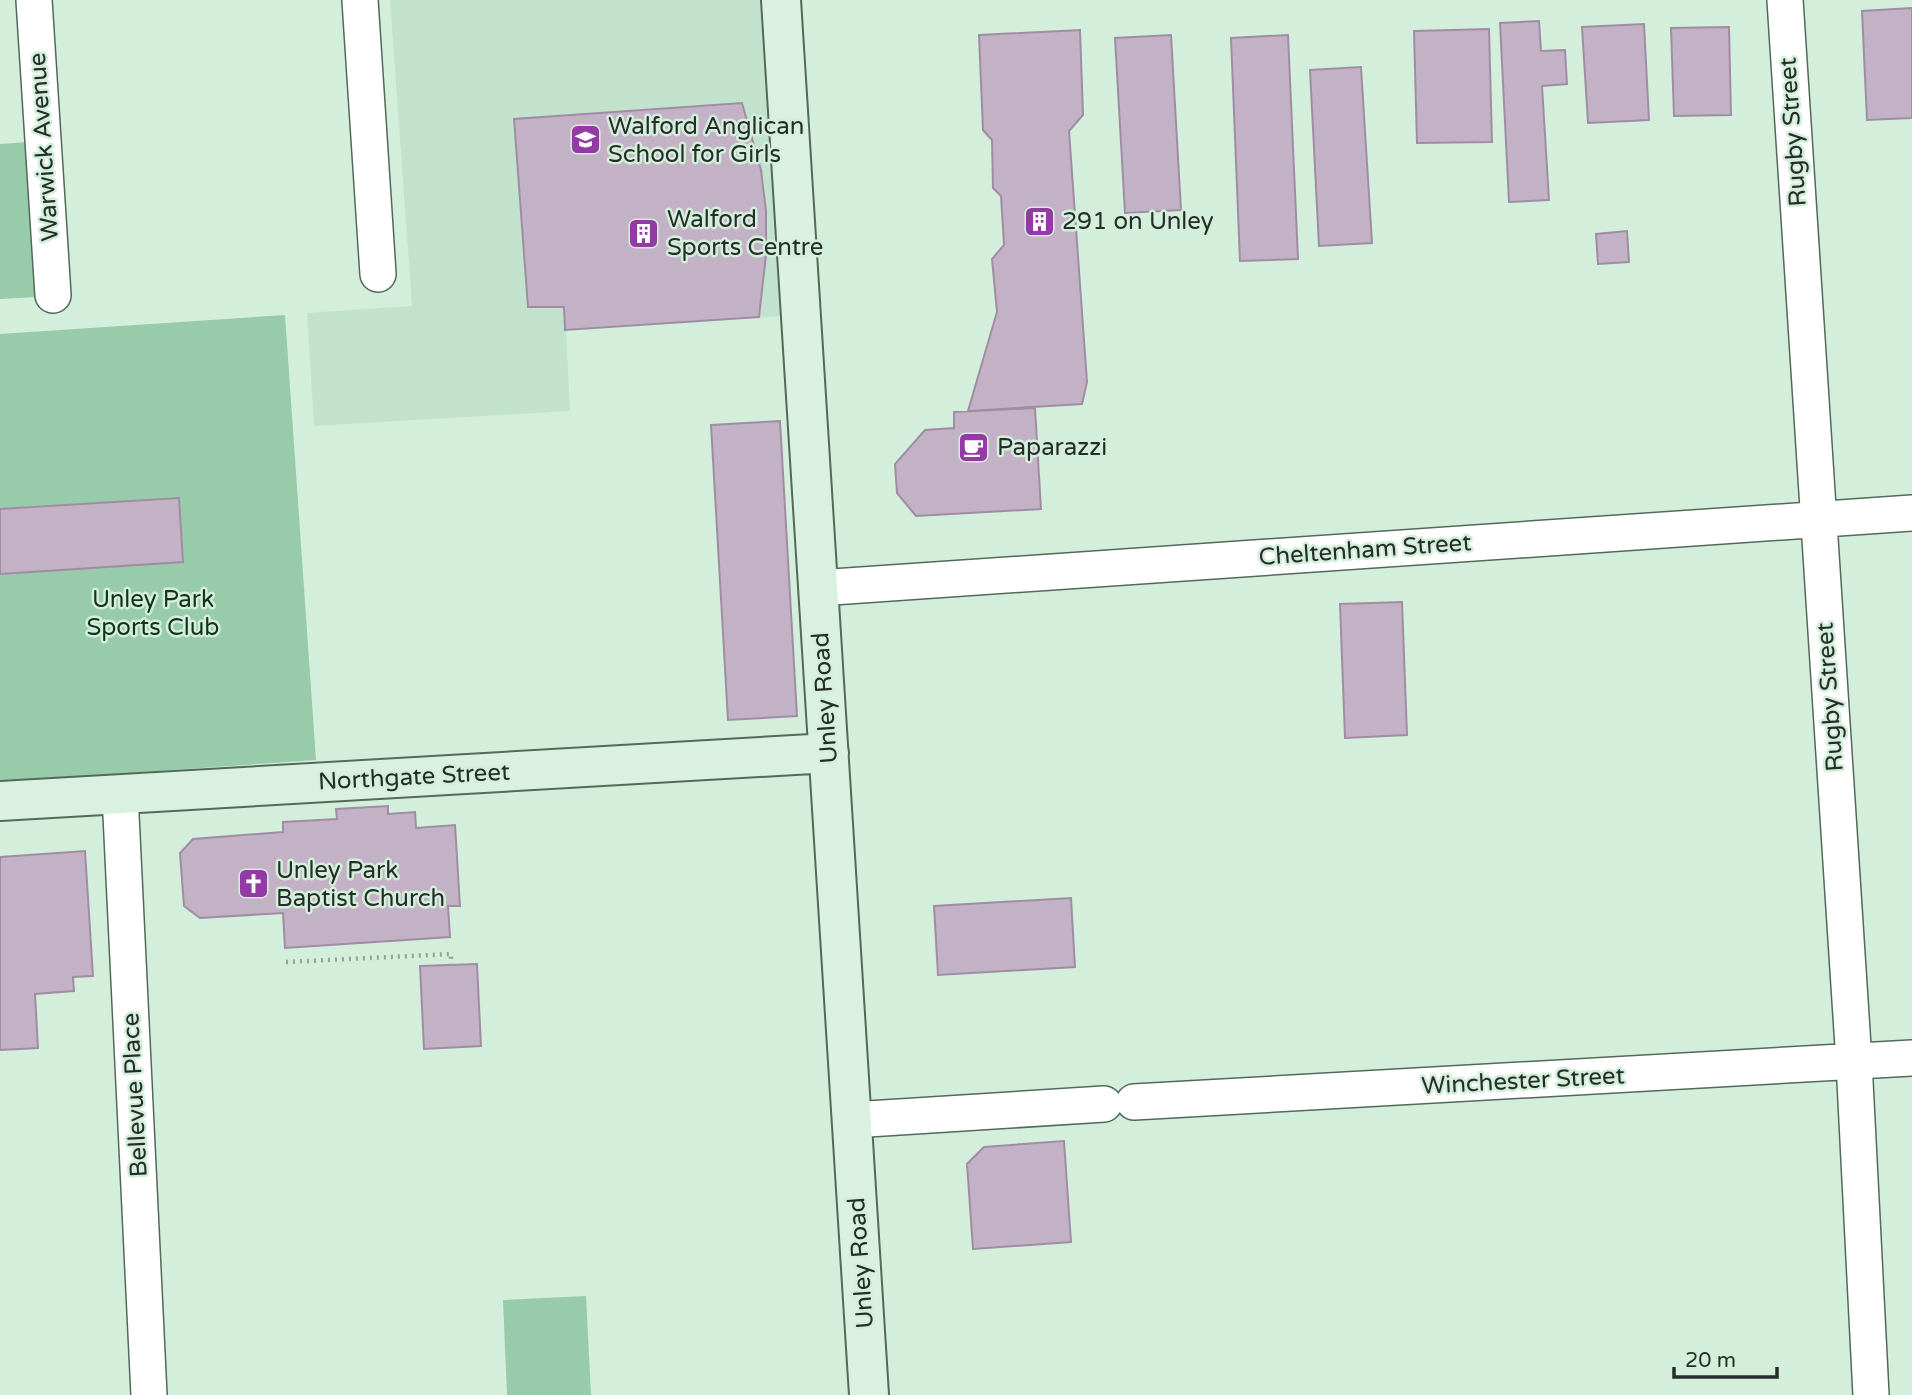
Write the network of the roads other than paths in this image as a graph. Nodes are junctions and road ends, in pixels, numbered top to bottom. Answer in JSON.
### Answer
{"nodes":[{"id":1,"x":34,"y":0,"type":"edge"},
{"id":2,"x":360,"y":0,"type":"edge"},
{"id":3,"x":781,"y":0,"type":"edge"},
{"id":4,"x":1785,"y":0,"type":"edge"},
{"id":5,"x":378,"y":274,"type":"dead end"},
{"id":6,"x":53,"y":295,"type":"dead end"},
{"id":7,"x":1912,"y":513,"type":"edge"},
{"id":8,"x":1818,"y":519,"type":"junction"},
{"id":9,"x":818,"y":588,"type":"junction"},
{"id":10,"x":829,"y":753,"type":"junction"},
{"id":11,"x":120,"y":794,"type":"junction"},
{"id":12,"x":0,"y":801,"type":"edge"},
{"id":13,"x":1912,"y":1058,"type":"edge"},
{"id":14,"x":1854,"y":1062,"type":"junction"},
{"id":15,"x":852,"y":1121,"type":"junction"},
{"id":16,"x":149,"y":1395,"type":"edge"},
{"id":17,"x":869,"y":1395,"type":"edge"},
{"id":18,"x":1871,"y":1395,"type":"edge"}],
"edges":[{"from":1,"to":6,"type":"street","name":"Warwick Avenue"},
{"from":2,"to":5,"type":"street"},
{"from":3,"to":9,"type":"main road","name":"Unley Road"},
{"from":4,"to":8,"type":"street","name":"Rugby Street"},
{"from":7,"to":8,"type":"street","name":"Cheltenham Street"},
{"from":8,"to":9,"type":"street","name":"Cheltenham Street"},
{"from":8,"to":14,"type":"street","name":"Rugby Street"},
{"from":9,"to":10,"type":"main road","name":"Unley Road"},
{"from":10,"to":11,"type":"main road","name":"Northgate Street"},
{"from":10,"to":15,"type":"main road","name":"Unley Road"},
{"from":11,"to":12,"type":"main road","name":"Northgate Street"},
{"from":11,"to":16,"type":"street","name":"Bellevue Place"},
{"from":13,"to":14,"type":"street","name":"Winchester Street"},
{"from":14,"to":15,"type":"street","name":"Winchester Street"},
{"from":14,"to":18,"type":"street","name":"Rugby Street"},
{"from":15,"to":17,"type":"main road","name":"Unley Road"}]}
